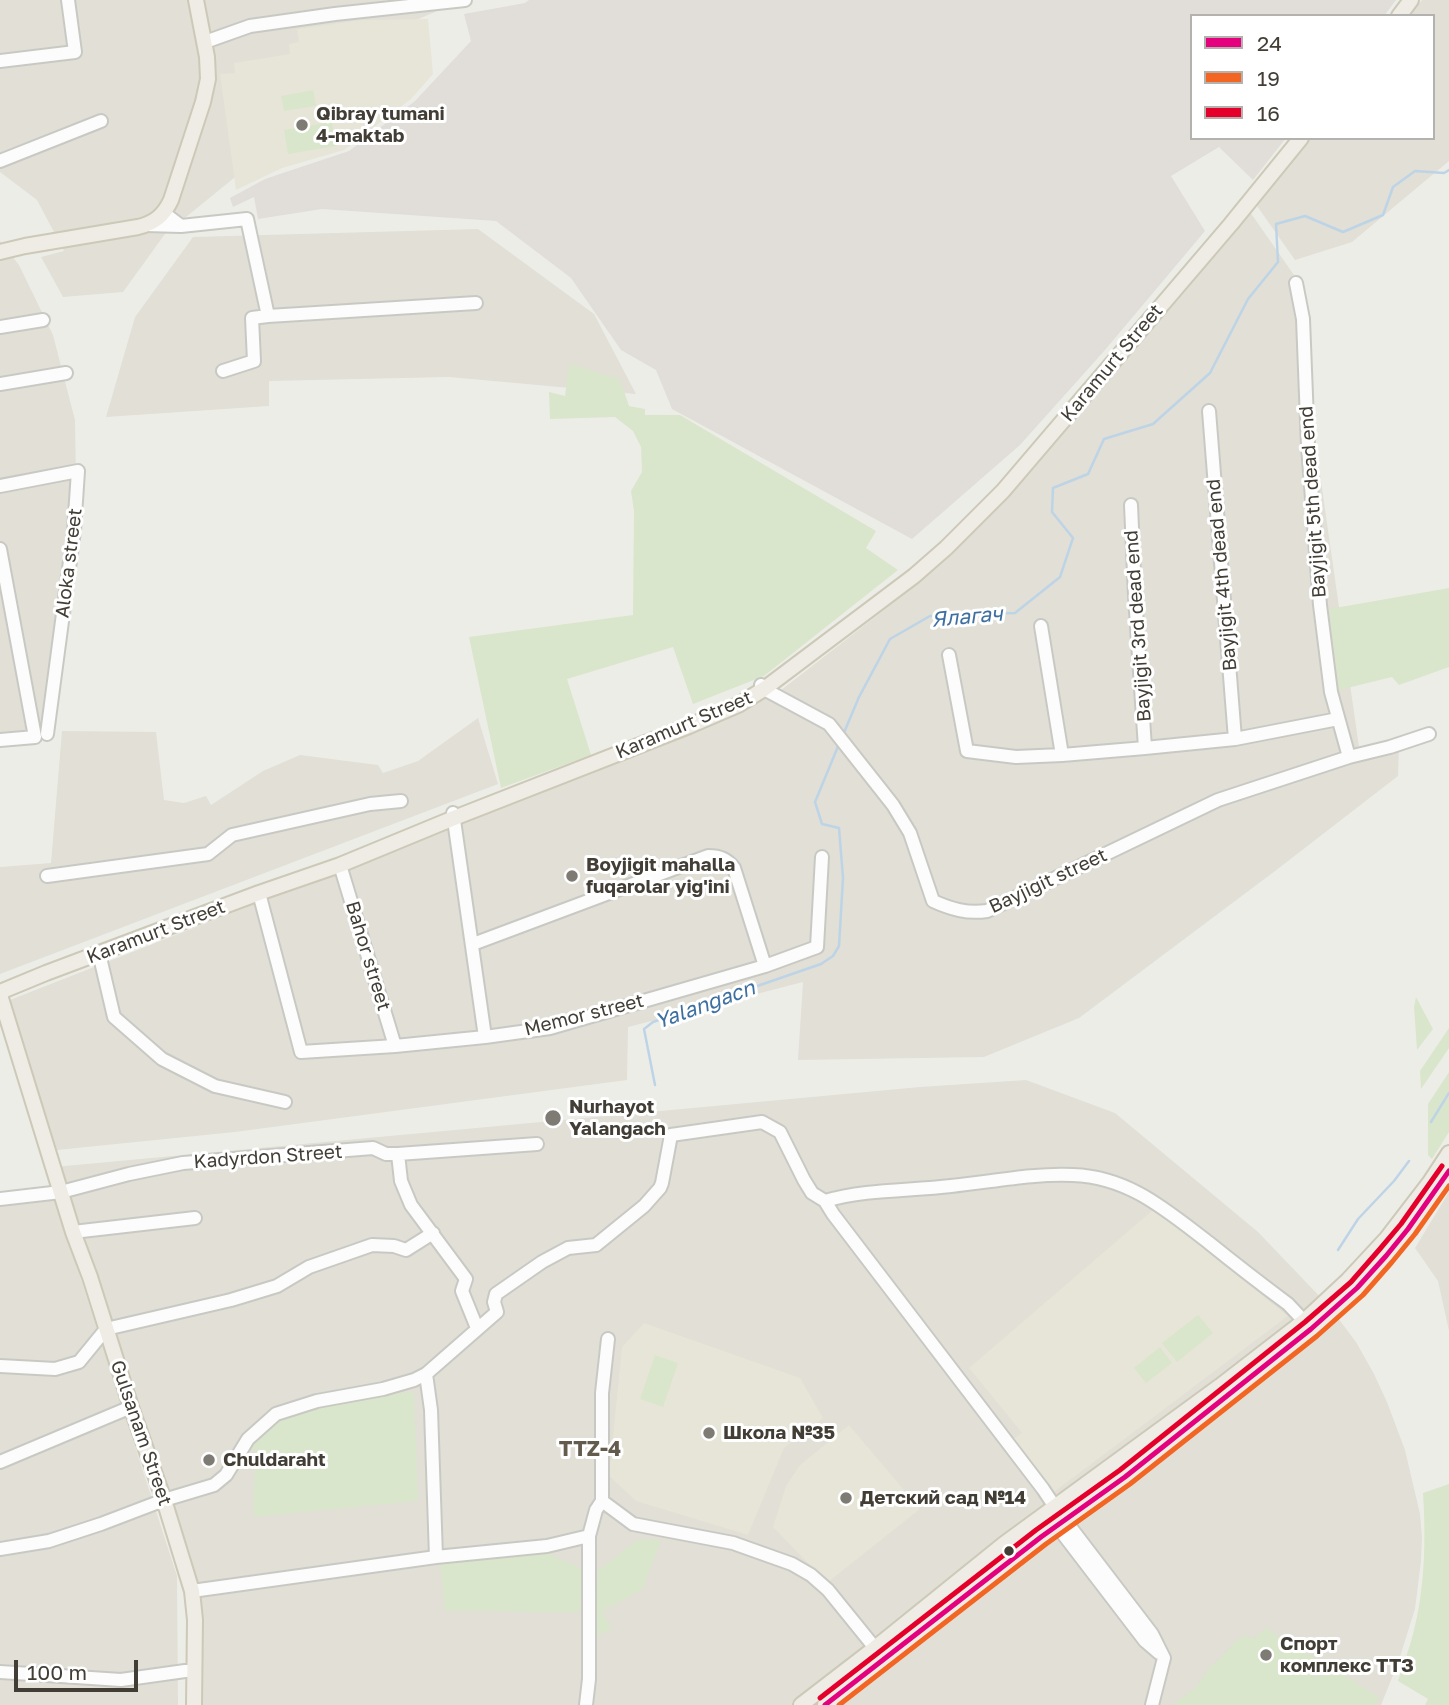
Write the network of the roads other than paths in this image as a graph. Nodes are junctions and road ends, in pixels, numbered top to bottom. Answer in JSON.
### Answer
{"nodes":[{"id":1,"x":68,"y":0,"type":"edge"},
{"id":2,"x":196,"y":0,"type":"edge"},
{"id":3,"x":465,"y":0,"type":"edge"},
{"id":4,"x":1403,"y":0,"type":"edge"},
{"id":5,"x":1411,"y":0,"type":"edge"},
{"id":6,"x":416,"y":3,"type":"edge"},
{"id":7,"x":1392,"y":14,"type":"edge"},
{"id":8,"x":1400,"y":14,"type":"edge"},
{"id":9,"x":205,"y":42,"type":"junction"},
{"id":10,"x":0,"y":61,"type":"edge"},
{"id":11,"x":102,"y":121,"type":"dead end"},
{"id":12,"x":1292,"y":140,"type":"edge"},
{"id":13,"x":1299,"y":140,"type":"edge"},
{"id":14,"x":0,"y":161,"type":"edge"},
{"id":15,"x":1249,"y":198,"type":"junction"},
{"id":16,"x":164,"y":213,"type":"junction"},
{"id":17,"x":146,"y":225,"type":"junction"},
{"id":18,"x":181,"y":226,"type":"junction"},
{"id":19,"x":0,"y":252,"type":"edge"},
{"id":20,"x":1296,"y":284,"type":"dead end"},
{"id":21,"x":476,"y":303,"type":"dead end"},
{"id":22,"x":268,"y":316,"type":"junction"},
{"id":23,"x":43,"y":320,"type":"dead end"},
{"id":24,"x":0,"y":327,"type":"edge"},
{"id":25,"x":223,"y":371,"type":"dead end"},
{"id":26,"x":65,"y":373,"type":"dead end"},
{"id":27,"x":0,"y":384,"type":"edge"},
{"id":28,"x":1209,"y":411,"type":"dead end"},
{"id":29,"x":0,"y":486,"type":"edge"},
{"id":30,"x":1131,"y":505,"type":"dead end"},
{"id":31,"x":0,"y":549,"type":"edge"},
{"id":32,"x":1041,"y":626,"type":"dead end"},
{"id":33,"x":949,"y":655,"type":"dead end"},
{"id":34,"x":763,"y":687,"type":"junction"},
{"id":35,"x":1338,"y":719,"type":"junction"},
{"id":36,"x":1429,"y":733,"type":"dead end"},
{"id":37,"x":41,"y":735,"type":"junction"},
{"id":38,"x":1236,"y":739,"type":"junction"},
{"id":39,"x":0,"y":740,"type":"edge"},
{"id":40,"x":1145,"y":748,"type":"junction"},
{"id":41,"x":1062,"y":755,"type":"junction"},
{"id":42,"x":1349,"y":757,"type":"junction"},
{"id":43,"x":401,"y":801,"type":"dead end"},
{"id":44,"x":453,"y":816,"type":"junction"},
{"id":45,"x":821,"y":857,"type":"dead end"},
{"id":46,"x":340,"y":865,"type":"junction"},
{"id":47,"x":47,"y":876,"type":"dead end"},
{"id":48,"x":259,"y":893,"type":"junction"},
{"id":49,"x":473,"y":944,"type":"junction"},
{"id":50,"x":99,"y":953,"type":"junction"},
{"id":51,"x":765,"y":966,"type":"junction"},
{"id":52,"x":0,"y":986,"type":"edge"},
{"id":53,"x":0,"y":994,"type":"edge"},
{"id":54,"x":485,"y":1037,"type":"junction"},
{"id":55,"x":395,"y":1046,"type":"junction"},
{"id":56,"x":285,"y":1102,"type":"dead end"},
{"id":57,"x":537,"y":1144,"type":"dead end"},
{"id":58,"x":1449,"y":1153,"type":"edge"},
{"id":59,"x":398,"y":1154,"type":"junction"},
{"id":60,"x":1449,"y":1171,"type":"edge"},
{"id":61,"x":1434,"y":1185,"type":"junction"},
{"id":62,"x":61,"y":1192,"type":"junction"},
{"id":63,"x":0,"y":1199,"type":"edge"},
{"id":64,"x":825,"y":1201,"type":"junction"},
{"id":65,"x":195,"y":1219,"type":"dead end"},
{"id":66,"x":73,"y":1232,"type":"junction"},
{"id":67,"x":433,"y":1233,"type":"junction"},
{"id":68,"x":1304,"y":1321,"type":"junction"},
{"id":69,"x":477,"y":1328,"type":"junction"},
{"id":70,"x":106,"y":1329,"type":"junction"},
{"id":71,"x":608,"y":1339,"type":"dead end"},
{"id":72,"x":0,"y":1366,"type":"edge"},
{"id":73,"x":426,"y":1374,"type":"junction"},
{"id":74,"x":131,"y":1406,"type":"junction"},
{"id":75,"x":0,"y":1462,"type":"edge"},
{"id":76,"x":164,"y":1500,"type":"junction"},
{"id":77,"x":602,"y":1501,"type":"junction"},
{"id":78,"x":1055,"y":1507,"type":"junction"},
{"id":79,"x":1061,"y":1523,"type":"junction"},
{"id":80,"x":589,"y":1536,"type":"junction"},
{"id":81,"x":0,"y":1549,"type":"edge"},
{"id":82,"x":436,"y":1557,"type":"junction"},
{"id":83,"x":192,"y":1591,"type":"junction"},
{"id":84,"x":875,"y":1648,"type":"junction"},
{"id":85,"x":194,"y":1671,"type":"junction"},
{"id":86,"x":0,"y":1672,"type":"edge"},
{"id":87,"x":194,"y":1705,"type":"edge"},
{"id":88,"x":586,"y":1705,"type":"edge"},
{"id":89,"x":801,"y":1705,"type":"edge"},
{"id":90,"x":825,"y":1705,"type":"edge"},
{"id":91,"x":1152,"y":1705,"type":"edge"}],
"edges":[{"from":1,"to":10,"type":"street"},
{"from":2,"to":9,"type":"main road"},
{"from":3,"to":6,"type":"street"},
{"from":4,"to":7,"type":"main road"},
{"from":5,"to":8,"type":"main road"},
{"from":6,"to":9,"type":"street"},
{"from":9,"to":16,"type":"main road"},
{"from":11,"to":14,"type":"street"},
{"from":12,"to":15,"type":"main road","name":"Karamurt Street"},
{"from":13,"to":15,"type":"main road","name":"Karamurt Street"},
{"from":15,"to":34,"type":"main road","name":"Karamurt Street"},
{"from":16,"to":17,"type":"main road"},
{"from":16,"to":18,"type":"street"},
{"from":17,"to":18,"type":"street"},
{"from":17,"to":19,"type":"main road"},
{"from":18,"to":22,"type":"street"},
{"from":20,"to":35,"type":"street","name":"Bayjigit 5th dead end"},
{"from":21,"to":22,"type":"street"},
{"from":22,"to":25,"type":"street"},
{"from":23,"to":24,"type":"street"},
{"from":26,"to":27,"type":"street"},
{"from":28,"to":38,"type":"street","name":"Bayjigit 4th dead end"},
{"from":29,"to":37,"type":"street","name":"Aloka street"},
{"from":30,"to":40,"type":"street","name":"Bayjigit 3rd dead end"},
{"from":31,"to":37,"type":"street"},
{"from":32,"to":41,"type":"street"},
{"from":33,"to":41,"type":"street"},
{"from":34,"to":42,"type":"street","name":"Bayjigit street"},
{"from":34,"to":44,"type":"main road","name":"Karamurt Street"},
{"from":35,"to":38,"type":"street"},
{"from":35,"to":42,"type":"street","name":"Bayjigit 5th dead end"},
{"from":36,"to":42,"type":"street"},
{"from":37,"to":39,"type":"street"},
{"from":38,"to":40,"type":"street"},
{"from":40,"to":41,"type":"street"},
{"from":43,"to":47,"type":"street"},
{"from":44,"to":46,"type":"main road","name":"Karamurt Street"},
{"from":44,"to":49,"type":"street"},
{"from":44,"to":52,"type":"main road","name":"Karamurt Street"},
{"from":45,"to":51,"type":"street","name":"Memor street"},
{"from":46,"to":48,"type":"main road","name":"Karamurt Street"},
{"from":46,"to":55,"type":"street","name":"Bahor street"},
{"from":48,"to":50,"type":"main road","name":"Karamurt Street"},
{"from":48,"to":55,"type":"street","name":"Memor street"},
{"from":49,"to":51,"type":"street"},
{"from":49,"to":54,"type":"street"},
{"from":50,"to":53,"type":"main road","name":"Karamurt Street"},
{"from":50,"to":56,"type":"street"},
{"from":51,"to":54,"type":"street","name":"Memor street"},
{"from":53,"to":62,"type":"main road","name":"Gulsanam Street"},
{"from":54,"to":55,"type":"street","name":"Memor street"},
{"from":57,"to":59,"type":"street","name":"Kadyrdon Street"},
{"from":58,"to":61,"type":"main road"},
{"from":59,"to":62,"type":"street","name":"Kadyrdon Street"},
{"from":59,"to":67,"type":"street"},
{"from":60,"to":61,"type":"main road"},
{"from":61,"to":68,"type":"main road"},
{"from":61,"to":79,"type":"main road"},
{"from":62,"to":63,"type":"street","name":"Kadyrdon Street"},
{"from":62,"to":66,"type":"main road","name":"Gulsanam Street"},
{"from":64,"to":68,"type":"street"},
{"from":64,"to":69,"type":"street"},
{"from":64,"to":78,"type":"street"},
{"from":65,"to":66,"type":"street"},
{"from":66,"to":70,"type":"main road","name":"Gulsanam Street"},
{"from":67,"to":69,"type":"street"},
{"from":67,"to":70,"type":"street"},
{"from":68,"to":78,"type":"main road"},
{"from":69,"to":73,"type":"street"},
{"from":70,"to":72,"type":"street"},
{"from":70,"to":74,"type":"main road","name":"Gulsanam Street"},
{"from":71,"to":77,"type":"street"},
{"from":73,"to":76,"type":"street"},
{"from":73,"to":82,"type":"street"},
{"from":74,"to":75,"type":"street"},
{"from":74,"to":76,"type":"main road","name":"Gulsanam Street"},
{"from":76,"to":81,"type":"street"},
{"from":76,"to":83,"type":"main road","name":"Gulsanam Street"},
{"from":77,"to":80,"type":"street"},
{"from":77,"to":84,"type":"street"},
{"from":78,"to":79,"type":"street"},
{"from":78,"to":84,"type":"main road"},
{"from":79,"to":90,"type":"main road"},
{"from":79,"to":91,"type":"street"},
{"from":80,"to":82,"type":"street"},
{"from":80,"to":88,"type":"street"},
{"from":82,"to":83,"type":"street"},
{"from":83,"to":85,"type":"main road","name":"Gulsanam Street"},
{"from":84,"to":89,"type":"main road"},
{"from":85,"to":86,"type":"street"},
{"from":85,"to":87,"type":"main road","name":"Gulsanam Street"}]}
